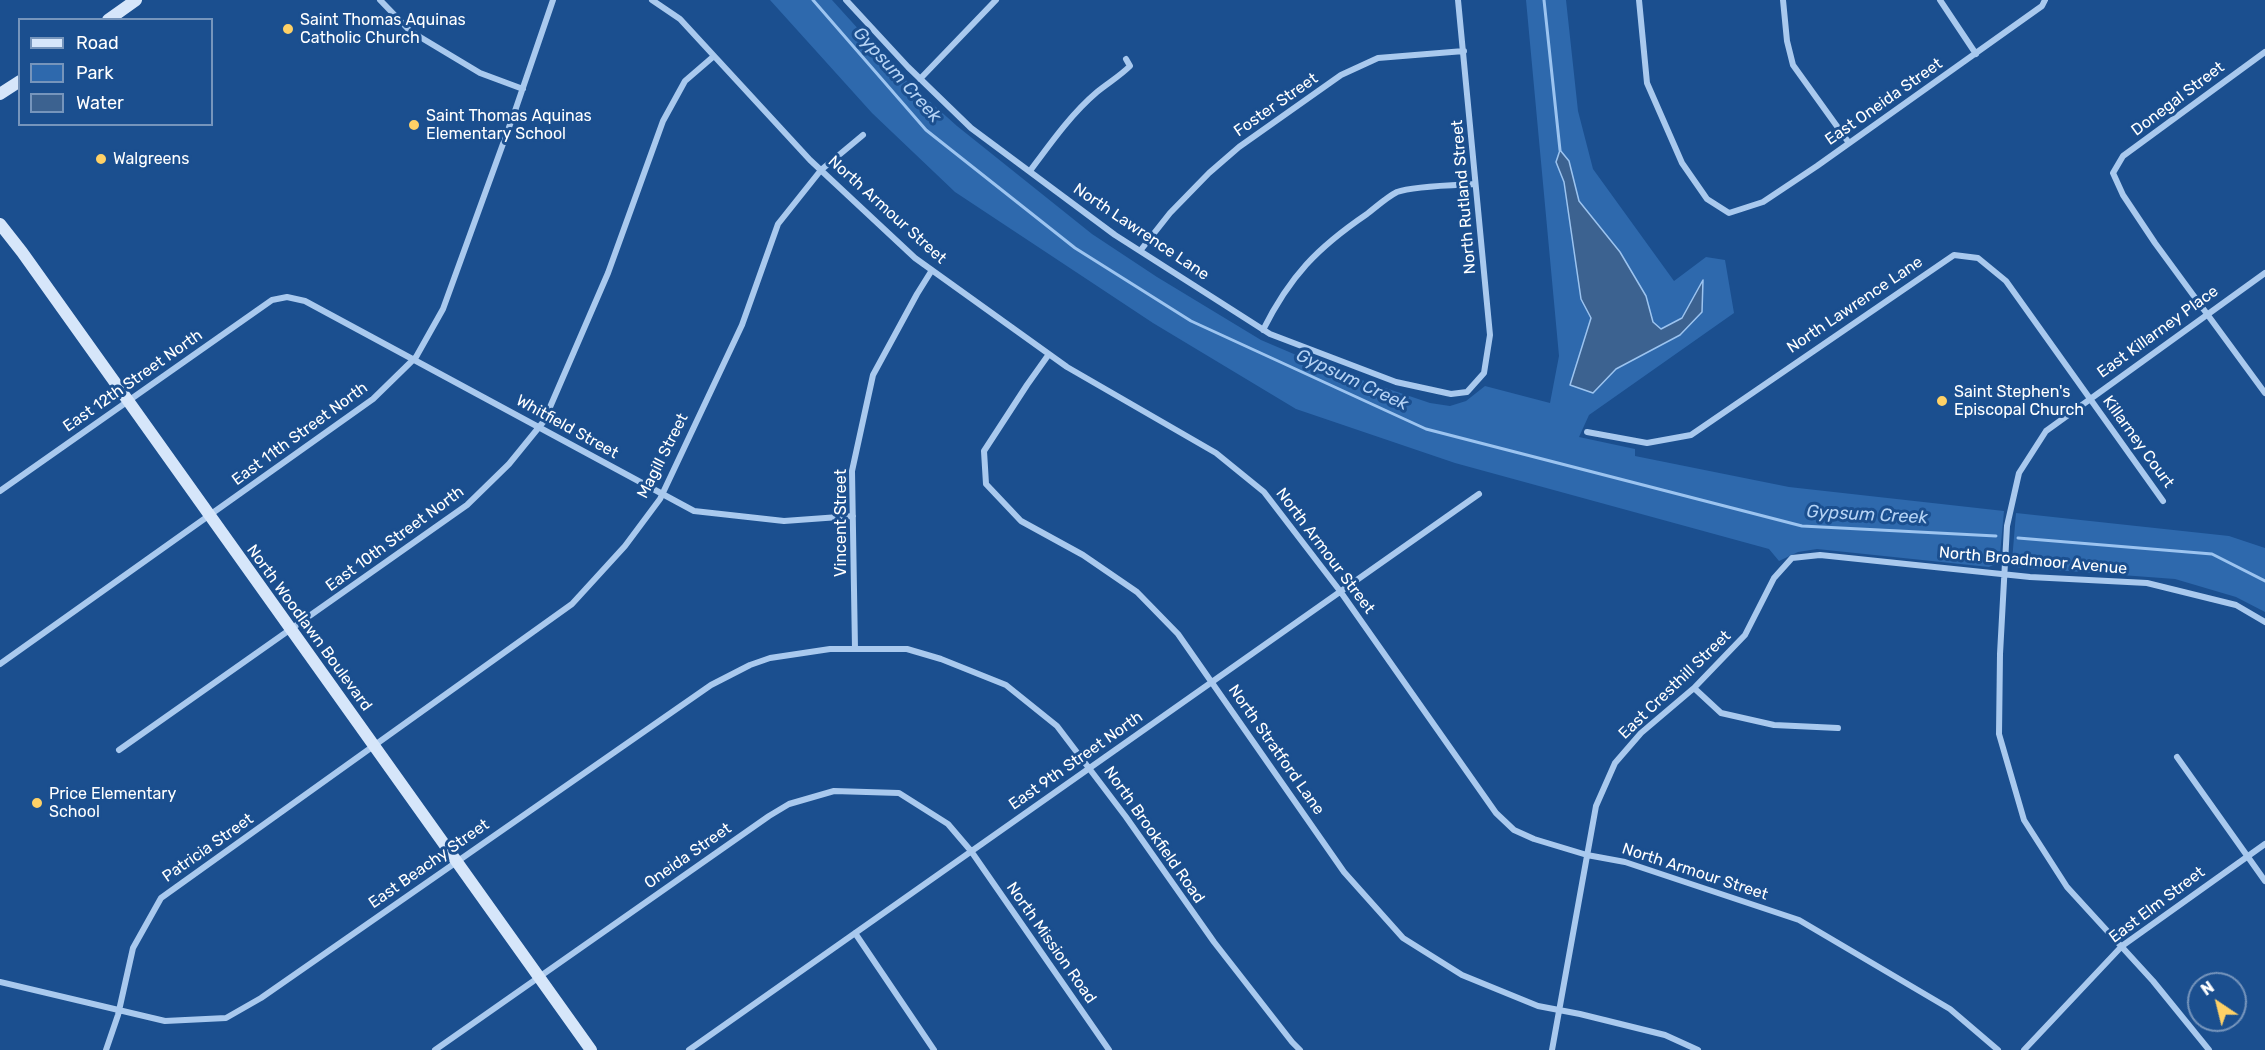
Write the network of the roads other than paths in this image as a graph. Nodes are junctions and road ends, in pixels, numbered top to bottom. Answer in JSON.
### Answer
{"nodes":[{"id":1,"x":136,"y":0,"type":"edge"},
{"id":2,"x":380,"y":0,"type":"edge"},
{"id":3,"x":553,"y":0,"type":"edge"},
{"id":4,"x":652,"y":0,"type":"edge"},
{"id":5,"x":846,"y":0,"type":"edge"},
{"id":6,"x":996,"y":0,"type":"edge"},
{"id":7,"x":1458,"y":0,"type":"edge"},
{"id":8,"x":1639,"y":0,"type":"edge"},
{"id":9,"x":1784,"y":0,"type":"edge"},
{"id":10,"x":1940,"y":0,"type":"edge"},
{"id":11,"x":2045,"y":0,"type":"edge"},
{"id":12,"x":111,"y":18,"type":"edge"},
{"id":13,"x":1464,"y":51,"type":"junction"},
{"id":14,"x":2265,"y":52,"type":"edge"},
{"id":15,"x":1976,"y":54,"type":"junction"},
{"id":16,"x":714,"y":56,"type":"junction"},
{"id":17,"x":1126,"y":58,"type":"dead end"},
{"id":18,"x":920,"y":79,"type":"junction"},
{"id":19,"x":18,"y":82,"type":"edge"},
{"id":20,"x":523,"y":89,"type":"junction"},
{"id":21,"x":0,"y":94,"type":"edge"},
{"id":22,"x":863,"y":135,"type":"dead end"},
{"id":23,"x":1849,"y":142,"type":"junction"},
{"id":24,"x":821,"y":170,"type":"junction"},
{"id":25,"x":1030,"y":171,"type":"junction"},
{"id":26,"x":1476,"y":184,"type":"junction"},
{"id":27,"x":0,"y":224,"type":"edge"},
{"id":28,"x":1140,"y":251,"type":"junction"},
{"id":29,"x":932,"y":270,"type":"junction"},
{"id":30,"x":2265,"y":273,"type":"edge"},
{"id":31,"x":284,"y":297,"type":"joint"},
{"id":32,"x":2207,"y":314,"type":"junction"},
{"id":33,"x":1263,"y":330,"type":"junction"},
{"id":34,"x":1049,"y":354,"type":"junction"},
{"id":35,"x":414,"y":359,"type":"junction"},
{"id":36,"x":1472,"y":387,"type":"joint"},
{"id":37,"x":2265,"y":393,"type":"edge"},
{"id":38,"x":2090,"y":398,"type":"junction"},
{"id":39,"x":127,"y":402,"type":"junction"},
{"id":40,"x":539,"y":427,"type":"junction"},
{"id":41,"x":1587,"y":432,"type":"dead end"},
{"id":42,"x":0,"y":491,"type":"edge"},
{"id":43,"x":1479,"y":494,"type":"dead end"},
{"id":44,"x":662,"y":495,"type":"junction"},
{"id":45,"x":2163,"y":501,"type":"dead end"},
{"id":46,"x":853,"y":516,"type":"junction"},
{"id":47,"x":208,"y":517,"type":"junction"},
{"id":48,"x":1792,"y":558,"type":"joint"},
{"id":49,"x":2005,"y":574,"type":"junction"},
{"id":50,"x":1340,"y":591,"type":"junction"},
{"id":51,"x":2265,"y":622,"type":"edge"},
{"id":52,"x":292,"y":630,"type":"junction"},
{"id":53,"x":855,"y":649,"type":"junction"},
{"id":54,"x":0,"y":664,"type":"edge"},
{"id":55,"x":1213,"y":681,"type":"junction"},
{"id":56,"x":1694,"y":688,"type":"junction"},
{"id":57,"x":1838,"y":728,"type":"dead end"},
{"id":58,"x":375,"y":746,"type":"junction"},
{"id":59,"x":120,"y":750,"type":"dead end"},
{"id":60,"x":2177,"y":757,"type":"dead end"},
{"id":61,"x":1090,"y":768,"type":"junction"},
{"id":62,"x":2265,"y":844,"type":"edge"},
{"id":63,"x":971,"y":851,"type":"junction"},
{"id":64,"x":1587,"y":855,"type":"junction"},
{"id":65,"x":2247,"y":857,"type":"junction"},
{"id":66,"x":457,"y":861,"type":"junction"},
{"id":67,"x":2265,"y":881,"type":"edge"},
{"id":68,"x":855,"y":933,"type":"junction"},
{"id":69,"x":2121,"y":946,"type":"junction"},
{"id":70,"x":539,"y":977,"type":"junction"},
{"id":71,"x":0,"y":982,"type":"edge"},
{"id":72,"x":1560,"y":1010,"type":"junction"},
{"id":73,"x":118,"y":1011,"type":"junction"},
{"id":74,"x":106,"y":1050,"type":"edge"},
{"id":75,"x":435,"y":1050,"type":"edge"},
{"id":76,"x":591,"y":1050,"type":"edge"},
{"id":77,"x":689,"y":1050,"type":"edge"},
{"id":78,"x":934,"y":1050,"type":"edge"},
{"id":79,"x":1109,"y":1050,"type":"edge"},
{"id":80,"x":1300,"y":1050,"type":"edge"},
{"id":81,"x":1552,"y":1050,"type":"edge"},
{"id":82,"x":1698,"y":1050,"type":"edge"},
{"id":83,"x":1998,"y":1050,"type":"edge"},
{"id":84,"x":2024,"y":1050,"type":"edge"},
{"id":85,"x":2209,"y":1050,"type":"edge"}],
"edges":[{"from":1,"to":12,"type":"main road"},
{"from":2,"to":20,"type":"street"},
{"from":3,"to":20,"type":"street","name":"East 11th Street North"},
{"from":4,"to":16,"type":"street","name":"North Armour Street"},
{"from":5,"to":18,"type":"street","name":"North Lawrence Lane"},
{"from":6,"to":18,"type":"street"},
{"from":7,"to":13,"type":"street","name":"North Rutland Street"},
{"from":8,"to":23,"type":"street","name":"East Oneida Street"},
{"from":9,"to":23,"type":"street"},
{"from":10,"to":15,"type":"street"},
{"from":11,"to":15,"type":"street","name":"East Oneida Street"},
{"from":13,"to":26,"type":"street","name":"North Rutland Street"},
{"from":13,"to":28,"type":"street","name":"Foster Street"},
{"from":14,"to":32,"type":"street","name":"Donegal Street"},
{"from":15,"to":23,"type":"street","name":"East Oneida Street"},
{"from":16,"to":24,"type":"street","name":"North Armour Street"},
{"from":16,"to":40,"type":"street","name":"East 10th Street North"},
{"from":17,"to":25,"type":"street"},
{"from":18,"to":25,"type":"street","name":"North Lawrence Lane"},
{"from":19,"to":21,"type":"main road"},
{"from":20,"to":35,"type":"street","name":"East 11th Street North"},
{"from":22,"to":24,"type":"street","name":"Magill Street"},
{"from":24,"to":29,"type":"street","name":"North Armour Street"},
{"from":24,"to":44,"type":"street","name":"Magill Street"},
{"from":25,"to":28,"type":"street","name":"North Lawrence Lane"},
{"from":26,"to":33,"type":"street"},
{"from":26,"to":36,"type":"street","name":"North Rutland Street"},
{"from":27,"to":39,"type":"main road","name":"North Woodlawn Boulevard"},
{"from":28,"to":33,"type":"street","name":"North Lawrence Lane"},
{"from":29,"to":34,"type":"street","name":"North Armour Street"},
{"from":29,"to":46,"type":"street","name":"Vincent Street"},
{"from":30,"to":32,"type":"street","name":"East Killarney Place"},
{"from":31,"to":35,"type":"street","name":"Whitfield Street"},
{"from":31,"to":39,"type":"street","name":"East 12th Street North"},
{"from":32,"to":37,"type":"street"},
{"from":32,"to":38,"type":"street","name":"East Killarney Place"},
{"from":33,"to":36,"type":"street","name":"North Lawrence Lane"},
{"from":34,"to":50,"type":"street","name":"North Armour Street"},
{"from":34,"to":55,"type":"street","name":"North Stratford Lane"},
{"from":35,"to":40,"type":"street","name":"Whitfield Street"},
{"from":35,"to":47,"type":"street","name":"East 11th Street North"},
{"from":38,"to":41,"type":"street","name":"North Lawrence Lane"},
{"from":38,"to":45,"type":"street","name":"Killarney Court"},
{"from":38,"to":49,"type":"street","name":"East Killarney Place"},
{"from":39,"to":42,"type":"street","name":"East 12th Street North"},
{"from":39,"to":47,"type":"main road","name":"North Woodlawn Boulevard"},
{"from":40,"to":44,"type":"street","name":"Whitfield Street"},
{"from":40,"to":52,"type":"street","name":"East 10th Street North"},
{"from":43,"to":50,"type":"street","name":"East 9th Street North"},
{"from":44,"to":46,"type":"street","name":"Whitfield Street"},
{"from":44,"to":58,"type":"street","name":"Magill Street"},
{"from":46,"to":53,"type":"street","name":"Vincent Street"},
{"from":47,"to":52,"type":"main road","name":"North Woodlawn Boulevard"},
{"from":47,"to":54,"type":"street","name":"East 11th Street North"},
{"from":48,"to":49,"type":"street","name":"North Broadmoor Avenue"},
{"from":48,"to":56,"type":"street","name":"East Cresthill Street"},
{"from":49,"to":51,"type":"street","name":"North Broadmoor Avenue"},
{"from":49,"to":69,"type":"street"},
{"from":50,"to":55,"type":"street","name":"East 9th Street North"},
{"from":50,"to":64,"type":"street","name":"North Armour Street"},
{"from":52,"to":58,"type":"main road","name":"North Woodlawn Boulevard"},
{"from":52,"to":59,"type":"street","name":"East 10th Street North"},
{"from":53,"to":61,"type":"street","name":"North Brookfield Road"},
{"from":53,"to":66,"type":"street","name":"East Beachy Street"},
{"from":55,"to":61,"type":"street","name":"East 9th Street North"},
{"from":55,"to":72,"type":"street","name":"North Stratford Lane"},
{"from":56,"to":57,"type":"street"},
{"from":56,"to":64,"type":"street","name":"East Cresthill Street"},
{"from":58,"to":66,"type":"main road","name":"North Woodlawn Boulevard"},
{"from":58,"to":73,"type":"street","name":"Patricia Street"},
{"from":60,"to":65,"type":"street"},
{"from":61,"to":63,"type":"street","name":"East 9th Street North"},
{"from":61,"to":80,"type":"street","name":"North Brookfield Road"},
{"from":62,"to":65,"type":"street","name":"East Elm Street"},
{"from":63,"to":68,"type":"street","name":"East 9th Street North"},
{"from":63,"to":70,"type":"street","name":"Oneida Street"},
{"from":63,"to":79,"type":"street","name":"North Mission Road"},
{"from":64,"to":72,"type":"street","name":"East Cresthill Street"},
{"from":64,"to":83,"type":"street","name":"North Armour Street"},
{"from":65,"to":67,"type":"street"},
{"from":65,"to":69,"type":"street","name":"East Elm Street"},
{"from":66,"to":70,"type":"main road","name":"North Woodlawn Boulevard"},
{"from":66,"to":73,"type":"street","name":"East Beachy Street"},
{"from":68,"to":77,"type":"street","name":"East 9th Street North"},
{"from":68,"to":78,"type":"street"},
{"from":69,"to":84,"type":"street","name":"East Elm Street"},
{"from":69,"to":85,"type":"street"},
{"from":70,"to":75,"type":"street","name":"Oneida Street"},
{"from":70,"to":76,"type":"main road","name":"North Woodlawn Boulevard"},
{"from":71,"to":73,"type":"street","name":"East Beachy Street"},
{"from":72,"to":81,"type":"street","name":"East Cresthill Street"},
{"from":72,"to":82,"type":"street","name":"North Stratford Lane"},
{"from":73,"to":74,"type":"street","name":"Patricia Street"}]}
